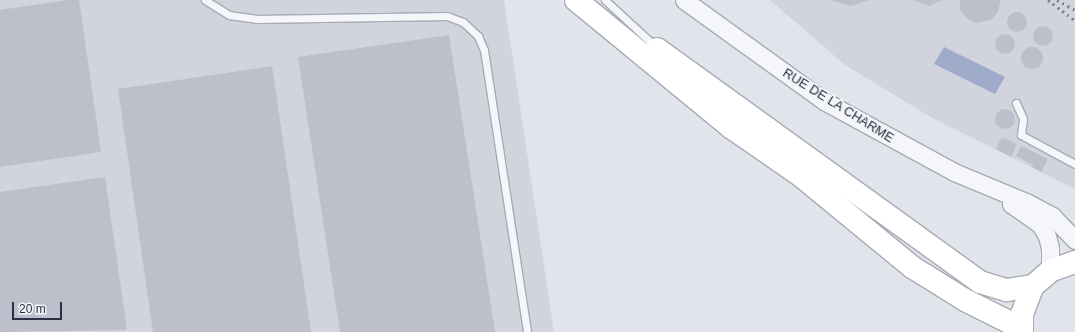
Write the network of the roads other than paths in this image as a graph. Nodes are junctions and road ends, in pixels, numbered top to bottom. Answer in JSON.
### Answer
{"nodes":[{"id":1,"x":205,"y":0,"type":"edge"},
{"id":2,"x":576,"y":0,"type":"edge"},
{"id":3,"x":583,"y":0,"type":"edge"},
{"id":4,"x":605,"y":0,"type":"edge"},
{"id":5,"x":684,"y":0,"type":"edge"},
{"id":6,"x":661,"y":52,"type":"junction"},
{"id":7,"x":1016,"y":103,"type":"dead end"},
{"id":8,"x":1075,"y":164,"type":"edge"},
{"id":9,"x":981,"y":185,"type":"junction"},
{"id":10,"x":1075,"y":240,"type":"edge"},
{"id":11,"x":1075,"y":262,"type":"edge"},
{"id":12,"x":1050,"y":271,"type":"junction"},
{"id":13,"x":1033,"y":286,"type":"junction"},
{"id":14,"x":1022,"y":330,"type":"edge"},
{"id":15,"x":527,"y":332,"type":"edge"}],
"edges":[{"from":1,"to":15,"type":"lane"},
{"from":2,"to":14,"type":"main road"},
{"from":3,"to":6,"type":"main road"},
{"from":4,"to":6,"type":"lane"},
{"from":5,"to":9,"type":"street","name":"RUE DE LA CHARME"},
{"from":6,"to":13,"type":"main road"},
{"from":7,"to":8,"type":"lane"},
{"from":9,"to":10,"type":"street","name":"RUE DE LA CHARME"},
{"from":9,"to":12,"type":"street","name":"RUE DE LA CHARME"},
{"from":11,"to":12,"type":"main road"},
{"from":12,"to":13,"type":"main road"},
{"from":13,"to":14,"type":"main road"}]}
